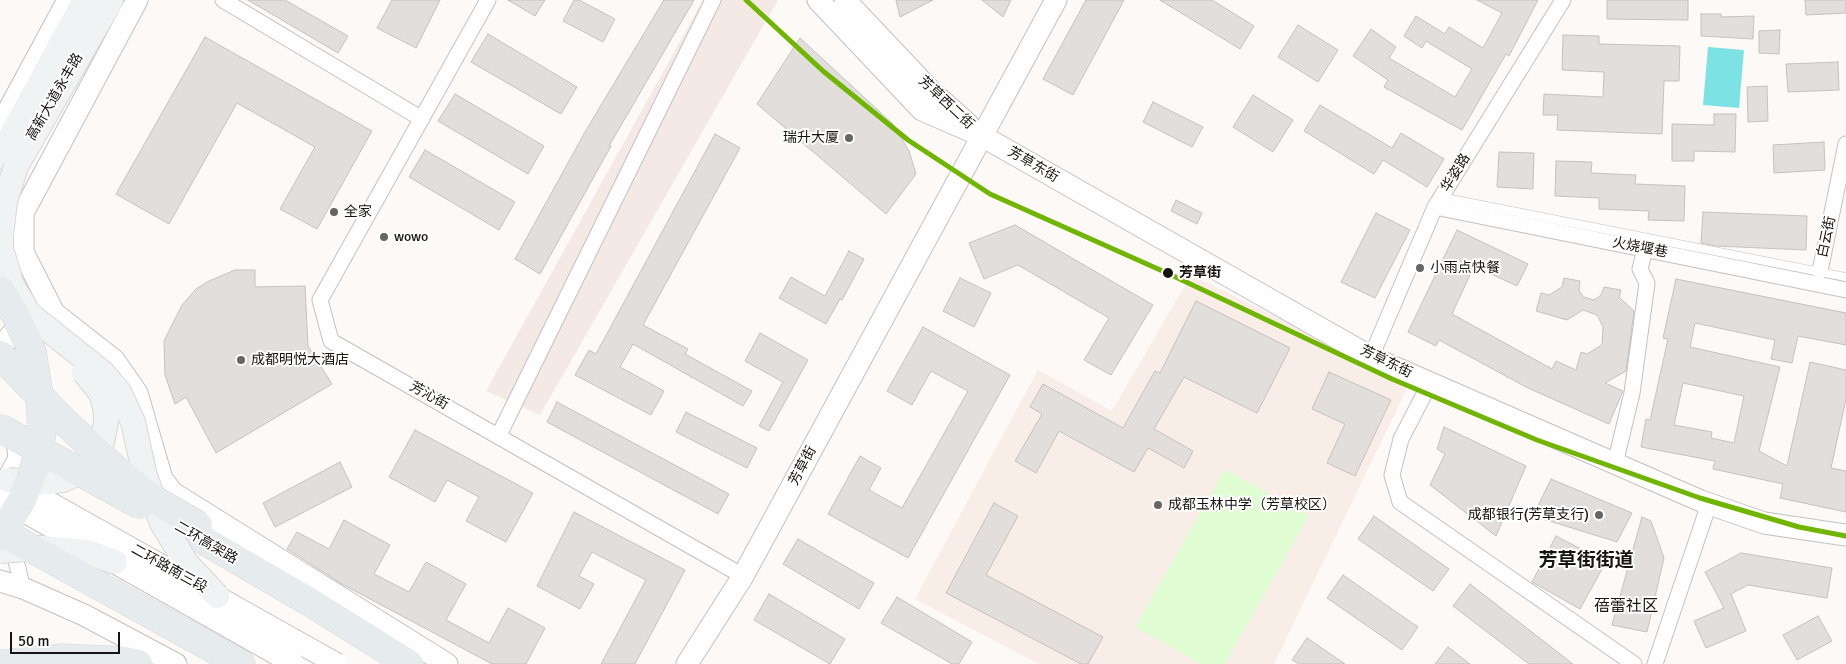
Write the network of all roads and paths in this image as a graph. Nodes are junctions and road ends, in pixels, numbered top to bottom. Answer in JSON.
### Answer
{"nodes":[{"id":1,"x":68,"y":0,"type":"edge"},
{"id":2,"x":85,"y":0,"type":"edge"},
{"id":3,"x":111,"y":0,"type":"edge"},
{"id":4,"x":137,"y":0,"type":"edge"},
{"id":5,"x":223,"y":0,"type":"edge"},
{"id":6,"x":488,"y":0,"type":"edge"},
{"id":7,"x":713,"y":0,"type":"edge"},
{"id":8,"x":818,"y":0,"type":"edge"},
{"id":9,"x":845,"y":0,"type":"edge"},
{"id":10,"x":1056,"y":0,"type":"edge"},
{"id":11,"x":1563,"y":0,"type":"edge"},
{"id":12,"x":422,"y":119,"type":"junction"},
{"id":13,"x":0,"y":126,"type":"edge"},
{"id":14,"x":982,"y":136,"type":"junction"},
{"id":15,"x":1846,"y":144,"type":"edge"},
{"id":16,"x":8,"y":161,"type":"edge"},
{"id":17,"x":0,"y":194,"type":"edge"},
{"id":18,"x":1438,"y":202,"type":"junction"},
{"id":19,"x":1645,"y":249,"type":"junction"},
{"id":20,"x":1820,"y":271,"type":"junction"},
{"id":21,"x":1846,"y":276,"type":"edge"},
{"id":22,"x":0,"y":290,"type":"edge"},
{"id":23,"x":1846,"y":290,"type":"edge"},
{"id":24,"x":45,"y":296,"type":"junction"},
{"id":25,"x":0,"y":315,"type":"edge"},
{"id":26,"x":0,"y":348,"type":"edge"},
{"id":27,"x":0,"y":355,"type":"edge"},
{"id":28,"x":1371,"y":357,"type":"junction"},
{"id":29,"x":1430,"y":383,"type":"junction"},
{"id":30,"x":4,"y":422,"type":"edge"},
{"id":31,"x":499,"y":435,"type":"junction"},
{"id":32,"x":78,"y":460,"type":"junction"},
{"id":33,"x":1615,"y":464,"type":"junction"},
{"id":34,"x":162,"y":479,"type":"junction"},
{"id":35,"x":2,"y":485,"type":"edge"},
{"id":36,"x":1709,"y":504,"type":"junction"},
{"id":37,"x":0,"y":522,"type":"edge"},
{"id":38,"x":6,"y":533,"type":"edge"},
{"id":39,"x":1846,"y":535,"type":"edge"},
{"id":40,"x":0,"y":551,"type":"edge"},
{"id":41,"x":115,"y":562,"type":"junction"},
{"id":42,"x":743,"y":576,"type":"junction"},
{"id":43,"x":0,"y":581,"type":"edge"},
{"id":44,"x":23,"y":588,"type":"junction"},
{"id":45,"x":217,"y":596,"type":"junction"},
{"id":46,"x":313,"y":604,"type":"junction"},
{"id":47,"x":3,"y":664,"type":"edge"},
{"id":48,"x":138,"y":664,"type":"edge"},
{"id":49,"x":176,"y":664,"type":"edge"},
{"id":50,"x":241,"y":664,"type":"edge"},
{"id":51,"x":294,"y":664,"type":"edge"},
{"id":52,"x":337,"y":664,"type":"edge"},
{"id":53,"x":409,"y":664,"type":"edge"},
{"id":54,"x":447,"y":664,"type":"edge"},
{"id":55,"x":688,"y":664,"type":"edge"},
{"id":56,"x":1634,"y":664,"type":"edge"},
{"id":57,"x":1655,"y":664,"type":"edge"}],
"edges":[{"from":1,"to":13,"type":"main road"},
{"from":2,"to":16,"type":"main road","name":"高新大道永丰路"},
{"from":3,"to":16,"type":"main road","name":"高新大道永丰路"},
{"from":4,"to":24,"type":"main road"},
{"from":5,"to":12,"type":"street"},
{"from":6,"to":12,"type":"street","name":"芳沁街"},
{"from":7,"to":31,"type":"street"},
{"from":8,"to":14,"type":"main road","name":"芳草西二街"},
{"from":9,"to":14,"type":"main road","name":"芳草西二街"},
{"from":10,"to":14,"type":"main road","name":"芳草街"},
{"from":11,"to":18,"type":"street","name":"华姿路"},
{"from":12,"to":31,"type":"street","name":"芳沁街"},
{"from":14,"to":28,"type":"main road","name":"芳草东街"},
{"from":14,"to":42,"type":"main road","name":"芳草街"},
{"from":15,"to":20,"type":"street","name":"白云街"},
{"from":16,"to":17,"type":"main road","name":"高新大道永丰路","bridge":true},
{"from":16,"to":45,"type":"main road","bridge":true},
{"from":18,"to":19,"type":"street","name":"火烧堰巷"},
{"from":18,"to":20,"type":"lane"},
{"from":18,"to":28,"type":"street","name":"华姿路"},
{"from":19,"to":23,"type":"street","name":"火烧堰巷"},
{"from":19,"to":33,"type":"street"},
{"from":20,"to":21,"type":"lane"},
{"from":22,"to":38,"type":"highway","bridge":true},
{"from":24,"to":26,"type":"main road"},
{"from":24,"to":34,"type":"main road"},
{"from":25,"to":35,"type":"main road","bridge":true},
{"from":27,"to":46,"type":"highway","bridge":true},
{"from":28,"to":29,"type":"main road","name":"芳草东街"},
{"from":29,"to":33,"type":"main road","name":"芳草东街"},
{"from":29,"to":56,"type":"street"},
{"from":30,"to":32,"type":"street"},
{"from":30,"to":35,"type":"street"},
{"from":30,"to":46,"type":"highway","name":"二环高架路","bridge":true},
{"from":31,"to":42,"type":"street","name":"芳沁街"},
{"from":32,"to":34,"type":"street"},
{"from":32,"to":38,"type":"street"},
{"from":33,"to":36,"type":"main road","name":"芳草东街"},
{"from":34,"to":54,"type":"main road"},
{"from":35,"to":41,"type":"main road","name":"二环路南三段","bridge":true},
{"from":35,"to":45,"type":"main road","name":"二环路南三段","bridge":true},
{"from":36,"to":39,"type":"main road","name":"芳草东街"},
{"from":36,"to":57,"type":"street"},
{"from":37,"to":38,"type":"street"},
{"from":38,"to":44,"type":"street"},
{"from":38,"to":50,"type":"highway","bridge":true},
{"from":40,"to":41,"type":"main road","bridge":true},
{"from":41,"to":51,"type":"main road","name":"二环路南三段","bridge":true},
{"from":42,"to":55,"type":"main road","name":"芳草街"},
{"from":43,"to":44,"type":"main road"},
{"from":44,"to":49,"type":"main road"},
{"from":45,"to":52,"type":"main road","name":"二环路南三段","bridge":true},
{"from":46,"to":53,"type":"highway","name":"二环高架路"},
{"from":47,"to":48,"type":"highway"}]}
